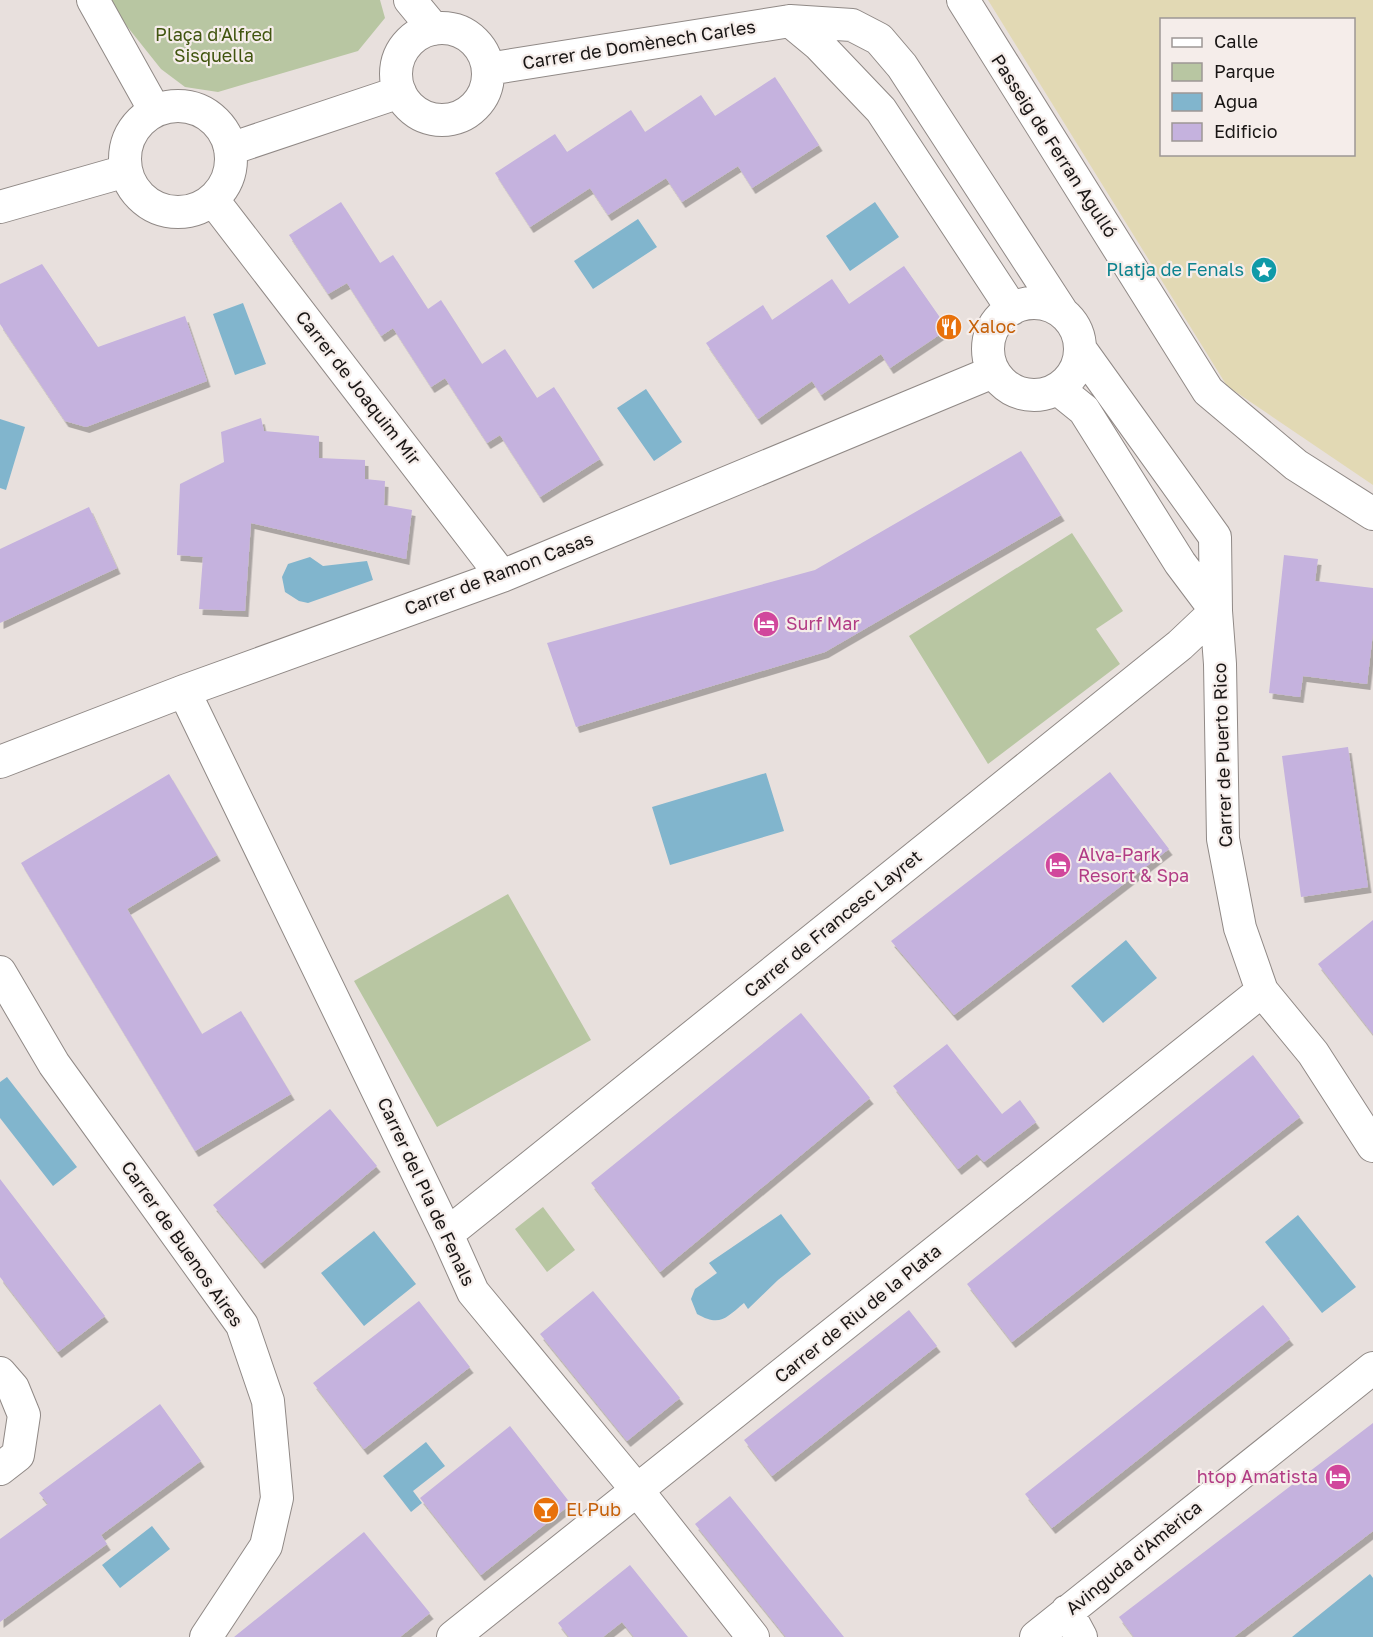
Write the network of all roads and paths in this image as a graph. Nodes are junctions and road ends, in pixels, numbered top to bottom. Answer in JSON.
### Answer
{"nodes":[{"id":1,"x":93,"y":0,"type":"edge"},
{"id":2,"x":410,"y":0,"type":"edge"},
{"id":3,"x":837,"y":0,"type":"edge"},
{"id":4,"x":963,"y":0,"type":"edge"},
{"id":5,"x":790,"y":21,"type":"junction"},
{"id":6,"x":434,"y":29,"type":"junction"},
{"id":7,"x":488,"y":69,"type":"junction"},
{"id":8,"x":400,"y":92,"type":"junction"},
{"id":9,"x":156,"y":111,"type":"junction"},
{"id":10,"x":230,"y":148,"type":"junction"},
{"id":11,"x":126,"y":171,"type":"junction"},
{"id":12,"x":213,"y":200,"type":"junction"},
{"id":13,"x":0,"y":207,"type":"edge"},
{"id":14,"x":1012,"y":309,"type":"junction"},
{"id":15,"x":1062,"y":312,"type":"junction"},
{"id":16,"x":1081,"y":350,"type":"junction"},
{"id":17,"x":993,"y":372,"type":"junction"},
{"id":18,"x":1058,"y":388,"type":"junction"},
{"id":19,"x":1373,"y":514,"type":"edge"},
{"id":20,"x":502,"y":576,"type":"junction"},
{"id":21,"x":1216,"y":611,"type":"junction"},
{"id":22,"x":184,"y":691,"type":"junction"},
{"id":23,"x":0,"y":762,"type":"edge"},
{"id":24,"x":0,"y":972,"type":"edge"},
{"id":25,"x":1262,"y":991,"type":"junction"},
{"id":26,"x":1373,"y":1146,"type":"edge"},
{"id":27,"x":447,"y":1234,"type":"junction"},
{"id":28,"x":1373,"y":1368,"type":"edge"},
{"id":29,"x":0,"y":1373,"type":"edge"},
{"id":30,"x":0,"y":1469,"type":"edge"},
{"id":31,"x":637,"y":1490,"type":"junction"},
{"id":32,"x":1074,"y":1624,"type":"edge"},
{"id":33,"x":206,"y":1637,"type":"edge"},
{"id":34,"x":453,"y":1637,"type":"edge"},
{"id":35,"x":753,"y":1637,"type":"edge"},
{"id":36,"x":1036,"y":1637,"type":"edge"}],
"edges":[{"from":1,"to":9,"type":"street"},
{"from":2,"to":6,"type":"street"},
{"from":3,"to":5,"type":"street"},
{"from":4,"to":19,"type":"street","name":"Passeig de Ferran Agulló"},
{"from":5,"to":7,"type":"street","name":"Carrer de Domènech Carles"},
{"from":5,"to":14,"type":"street"},
{"from":5,"to":15,"type":"street"},
{"from":6,"to":7,"type":"street"},
{"from":6,"to":8,"type":"street"},
{"from":7,"to":8,"type":"street"},
{"from":8,"to":10,"type":"street"},
{"from":9,"to":10,"type":"street"},
{"from":9,"to":11,"type":"street"},
{"from":10,"to":12,"type":"street"},
{"from":11,"to":12,"type":"street"},
{"from":11,"to":13,"type":"street"},
{"from":12,"to":20,"type":"street","name":"Carrer de Joaquim Mir"},
{"from":14,"to":15,"type":"street"},
{"from":14,"to":17,"type":"street"},
{"from":15,"to":16,"type":"street"},
{"from":16,"to":18,"type":"street"},
{"from":16,"to":21,"type":"street"},
{"from":17,"to":18,"type":"street"},
{"from":17,"to":20,"type":"street","name":"Carrer de Ramon Casas"},
{"from":18,"to":21,"type":"street"},
{"from":20,"to":22,"type":"street","name":"Carrer de Ramon Casas"},
{"from":21,"to":25,"type":"street","name":"Carrer de Puerto Rico"},
{"from":21,"to":27,"type":"street","name":"Carrer de Francesc Layret"},
{"from":22,"to":23,"type":"street","name":"Carrer de Ramon Casas"},
{"from":22,"to":27,"type":"street","name":"Carrer del Pla de Fenals"},
{"from":24,"to":33,"type":"street","name":"Carrer de Buenos Aires"},
{"from":25,"to":26,"type":"street","name":"Carrer de Puerto Rico"},
{"from":25,"to":31,"type":"street","name":"Carrer de Riu de la Plata"},
{"from":27,"to":31,"type":"street","name":"Carrer del Pla de Fenals"},
{"from":28,"to":32,"type":"street","name":"Avinguda d'Amèrica"},
{"from":29,"to":30,"type":"street"},
{"from":31,"to":34,"type":"street","name":"Carrer de Riu de la Plata"},
{"from":31,"to":35,"type":"street","name":"Carrer del Pla de Fenals"},
{"from":32,"to":36,"type":"street","name":"Avinguda d'Amèrica"}]}
